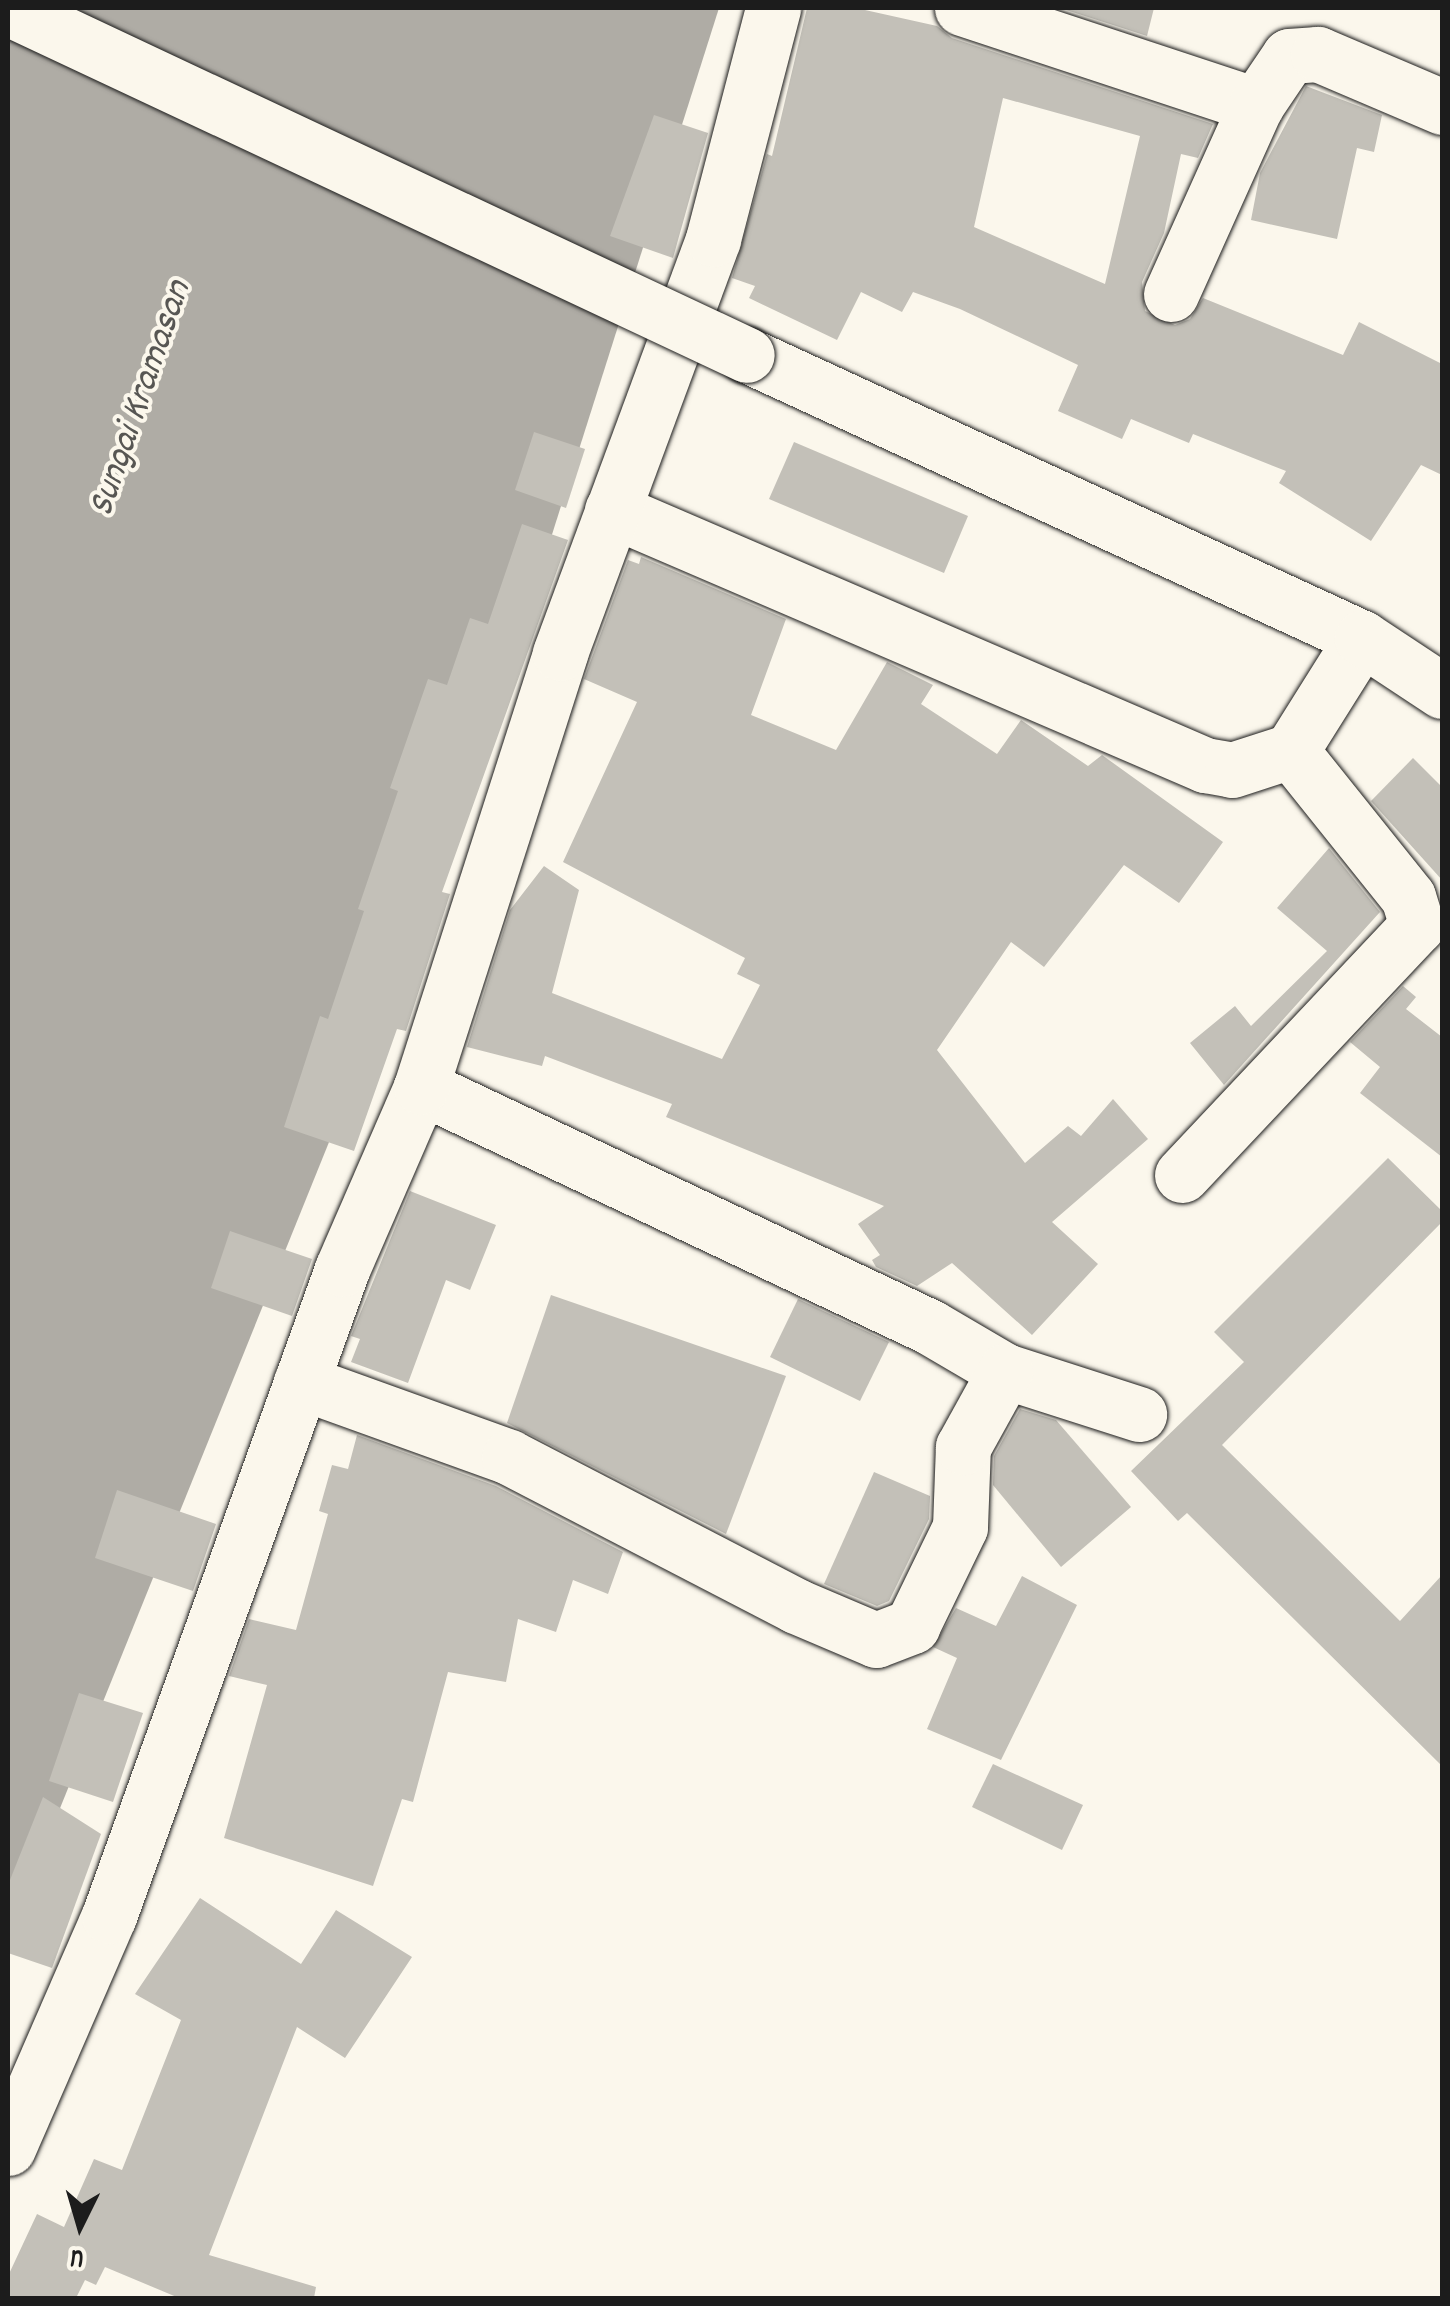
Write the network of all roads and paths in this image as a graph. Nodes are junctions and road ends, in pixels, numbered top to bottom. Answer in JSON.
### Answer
{"nodes":[{"id":1,"x":8,"y":8,"type":"edge"},
{"id":2,"x":773,"y":8,"type":"edge"},
{"id":3,"x":962,"y":8,"type":"edge"},
{"id":4,"x":1256,"y":106,"type":"junction"},
{"id":5,"x":1442,"y":107,"type":"edge"},
{"id":6,"x":1170,"y":294,"type":"dead end"},
{"id":7,"x":612,"y":510,"type":"junction"},
{"id":8,"x":1362,"y":638,"type":"junction"},
{"id":9,"x":1442,"y":691,"type":"edge"},
{"id":10,"x":1291,"y":751,"type":"junction"},
{"id":11,"x":420,"y":1086,"type":"junction"},
{"id":12,"x":1182,"y":1174,"type":"dead end"},
{"id":13,"x":1005,"y":1370,"type":"junction"},
{"id":14,"x":301,"y":1382,"type":"junction"},
{"id":15,"x":1139,"y":1414,"type":"dead end"},
{"id":16,"x":8,"y":2148,"type":"edge"}],
"edges":[{"from":1,"to":8,"type":"street","bridge":true},
{"from":2,"to":7,"type":"street"},
{"from":3,"to":4,"type":"street"},
{"from":4,"to":5,"type":"street"},
{"from":4,"to":6,"type":"street"},
{"from":7,"to":10,"type":"street"},
{"from":7,"to":11,"type":"street"},
{"from":8,"to":9,"type":"street"},
{"from":8,"to":10,"type":"street"},
{"from":10,"to":12,"type":"street"},
{"from":11,"to":13,"type":"street"},
{"from":11,"to":14,"type":"street"},
{"from":13,"to":14,"type":"street"},
{"from":13,"to":15,"type":"street"},
{"from":14,"to":16,"type":"street"}]}
